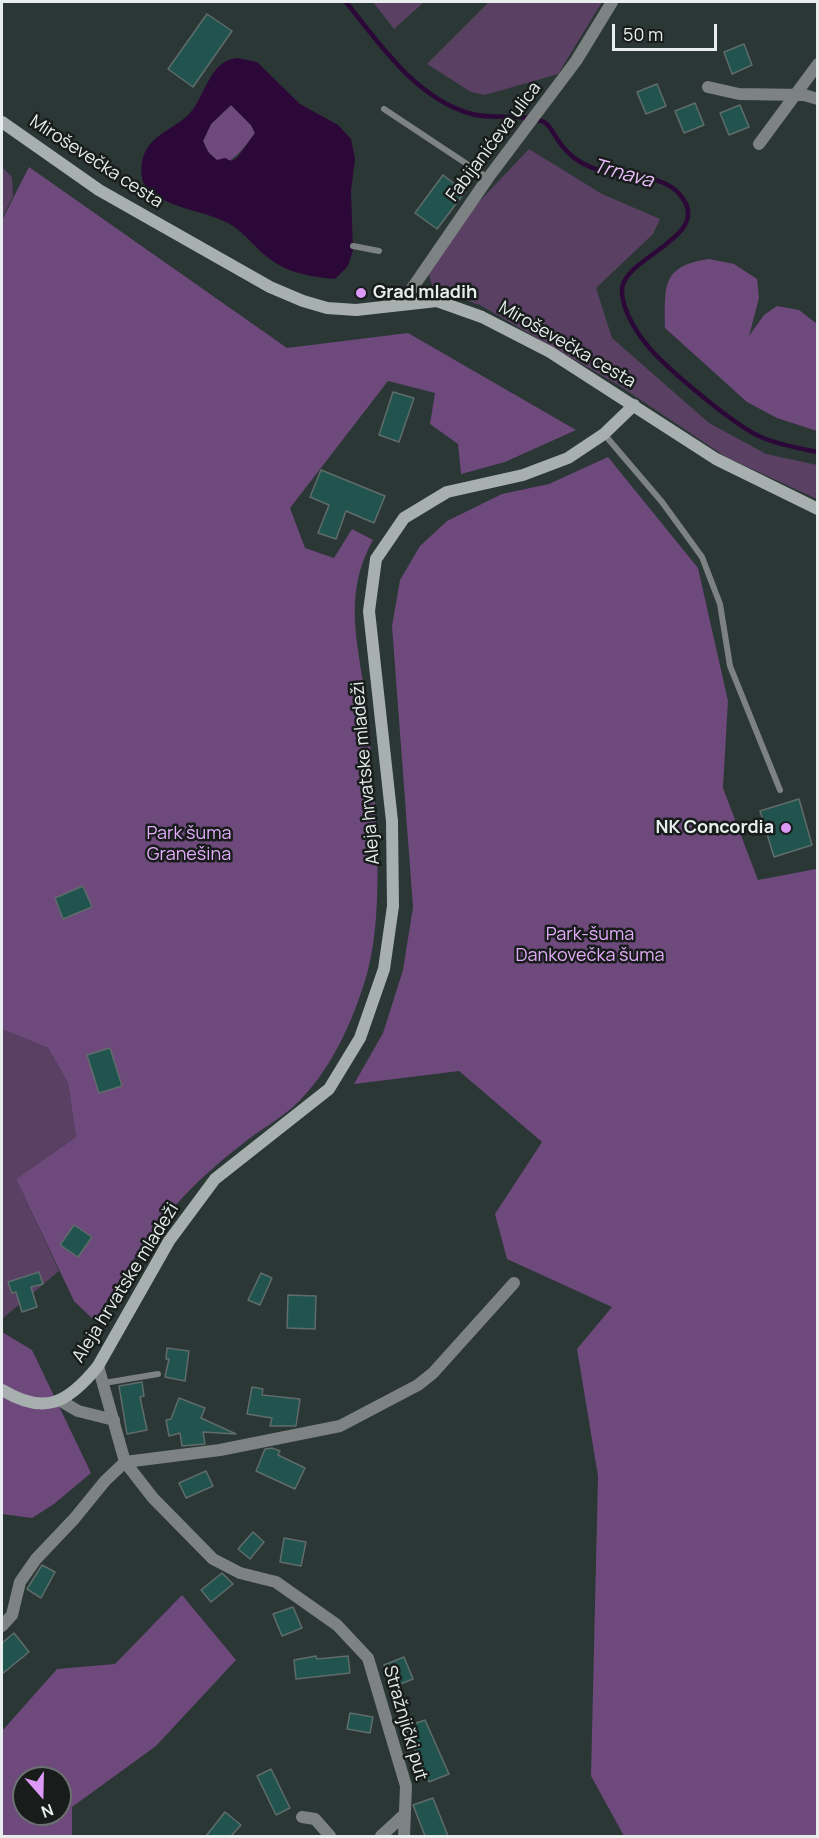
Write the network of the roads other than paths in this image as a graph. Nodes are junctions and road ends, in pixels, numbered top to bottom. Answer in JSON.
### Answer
{"nodes":[{"id":1,"x":612,"y":2,"type":"edge"},
{"id":2,"x":818,"y":64,"type":"edge"},
{"id":3,"x":708,"y":87,"type":"dead end"},
{"id":4,"x":793,"y":95,"type":"junction"},
{"id":5,"x":818,"y":99,"type":"edge"},
{"id":6,"x":384,"y":109,"type":"dead end"},
{"id":7,"x":2,"y":122,"type":"edge"},
{"id":8,"x":759,"y":144,"type":"dead end"},
{"id":9,"x":488,"y":178,"type":"junction"},
{"id":10,"x":353,"y":246,"type":"dead end"},
{"id":11,"x":379,"y":251,"type":"dead end"},
{"id":12,"x":402,"y":303,"type":"junction"},
{"id":13,"x":634,"y":405,"type":"junction"},
{"id":14,"x":604,"y":434,"type":"junction"},
{"id":15,"x":818,"y":508,"type":"edge"},
{"id":16,"x":780,"y":790,"type":"dead end"},
{"id":17,"x":514,"y":1282,"type":"dead end"},
{"id":18,"x":98,"y":1366,"type":"junction"},
{"id":19,"x":158,"y":1374,"type":"dead end"},
{"id":20,"x":104,"y":1383,"type":"junction"},
{"id":21,"x":2,"y":1390,"type":"edge"},
{"id":22,"x":61,"y":1401,"type":"junction"},
{"id":23,"x":114,"y":1420,"type":"junction"},
{"id":24,"x":125,"y":1461,"type":"junction"},
{"id":25,"x":2,"y":1626,"type":"edge"},
{"id":26,"x":405,"y":1814,"type":"junction"},
{"id":27,"x":302,"y":1817,"type":"dead end"},
{"id":28,"x":330,"y":1836,"type":"edge"},
{"id":29,"x":381,"y":1836,"type":"edge"},
{"id":30,"x":404,"y":1836,"type":"edge"}],
"edges":[{"from":1,"to":9,"type":"street","name":"Fabijanićeva ulica"},
{"from":2,"to":4,"type":"street"},
{"from":3,"to":4,"type":"street"},
{"from":4,"to":5,"type":"street"},
{"from":4,"to":8,"type":"street"},
{"from":6,"to":9,"type":"lane"},
{"from":7,"to":12,"type":"street","name":"Miroševečka cesta"},
{"from":9,"to":12,"type":"street","name":"Fabijanićeva ulica"},
{"from":10,"to":11,"type":"lane"},
{"from":12,"to":13,"type":"street","name":"Miroševečka cesta"},
{"from":13,"to":14,"type":"street","name":"Aleja hrvatske mladeži"},
{"from":13,"to":15,"type":"street","name":"Miroševečka cesta"},
{"from":14,"to":16,"type":"lane"},
{"from":14,"to":18,"type":"street","name":"Aleja hrvatske mladeži"},
{"from":17,"to":24,"type":"street"},
{"from":18,"to":20,"type":"street","name":"Stražnjički put"},
{"from":18,"to":22,"type":"street","name":"Aleja hrvatske mladeži"},
{"from":19,"to":20,"type":"lane"},
{"from":20,"to":23,"type":"street","name":"Stražnjički put"},
{"from":21,"to":22,"type":"street"},
{"from":22,"to":23,"type":"street"},
{"from":23,"to":24,"type":"street","name":"Stražnjički put"},
{"from":24,"to":25,"type":"street"},
{"from":24,"to":26,"type":"street","name":"Stražnjički put"},
{"from":26,"to":29,"type":"street"},
{"from":26,"to":30,"type":"street","name":"Stražnjički put"},
{"from":27,"to":28,"type":"street"}]}
